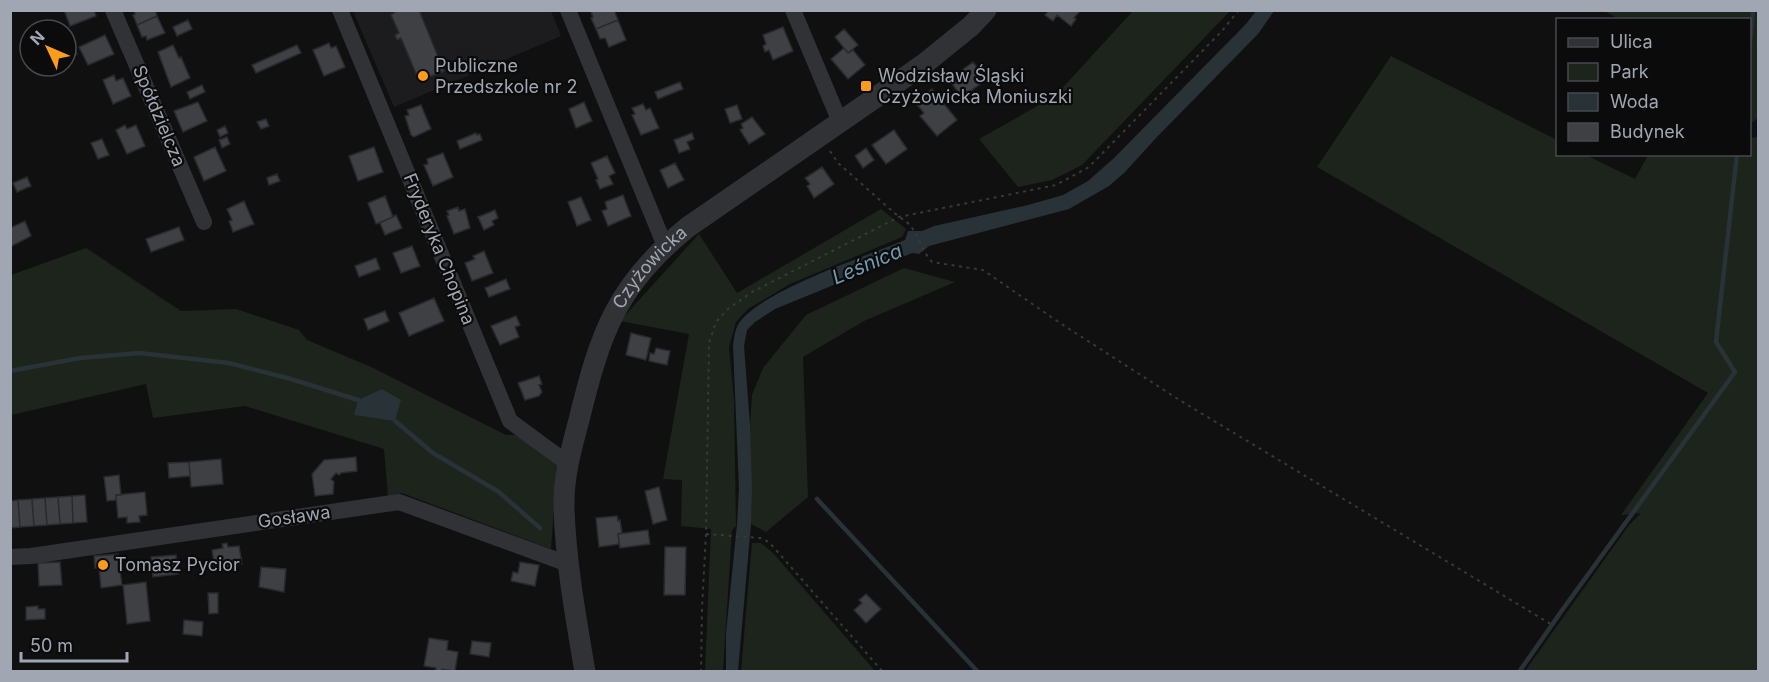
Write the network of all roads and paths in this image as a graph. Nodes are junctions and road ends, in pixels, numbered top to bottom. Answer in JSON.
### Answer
{"nodes":[{"id":1,"x":113,"y":10,"type":"edge"},
{"id":2,"x":340,"y":10,"type":"edge"},
{"id":3,"x":568,"y":10,"type":"edge"},
{"id":4,"x":793,"y":10,"type":"edge"},
{"id":5,"x":986,"y":10,"type":"edge"},
{"id":6,"x":1239,"y":10,"type":"edge"},
{"id":7,"x":840,"y":122,"type":"junction"},
{"id":8,"x":819,"y":137,"type":"junction"},
{"id":9,"x":899,"y":217,"type":"junction"},
{"id":10,"x":204,"y":222,"type":"dead end"},
{"id":11,"x":665,"y":246,"type":"junction"},
{"id":12,"x":567,"y":463,"type":"junction"},
{"id":13,"x":706,"y":534,"type":"junction"},
{"id":14,"x":10,"y":557,"type":"edge"},
{"id":15,"x":568,"y":564,"type":"junction"},
{"id":16,"x":1554,"y":626,"type":"dead end"},
{"id":17,"x":585,"y":672,"type":"edge"},
{"id":18,"x":701,"y":672,"type":"edge"},
{"id":19,"x":883,"y":672,"type":"edge"}],
"edges":[{"from":1,"to":10,"type":"street","name":"Spółdzielcza"},
{"from":2,"to":12,"type":"street","name":"Fryderyka Chopina"},
{"from":3,"to":11,"type":"street"},
{"from":4,"to":7,"type":"street"},
{"from":5,"to":7,"type":"street","name":"Czyżowicka"},
{"from":6,"to":9,"type":"path"},
{"from":7,"to":8,"type":"street","name":"Czyżowicka"},
{"from":8,"to":9,"type":"path"},
{"from":8,"to":11,"type":"street","name":"Czyżowicka"},
{"from":9,"to":13,"type":"path"},
{"from":9,"to":16,"type":"path"},
{"from":11,"to":12,"type":"street","name":"Czyżowicka"},
{"from":12,"to":15,"type":"street","name":"Czyżowicka"},
{"from":13,"to":18,"type":"path"},
{"from":13,"to":19,"type":"path"},
{"from":14,"to":15,"type":"street","name":"Gosława"},
{"from":15,"to":17,"type":"street","name":"Czyżowicka"}]}
